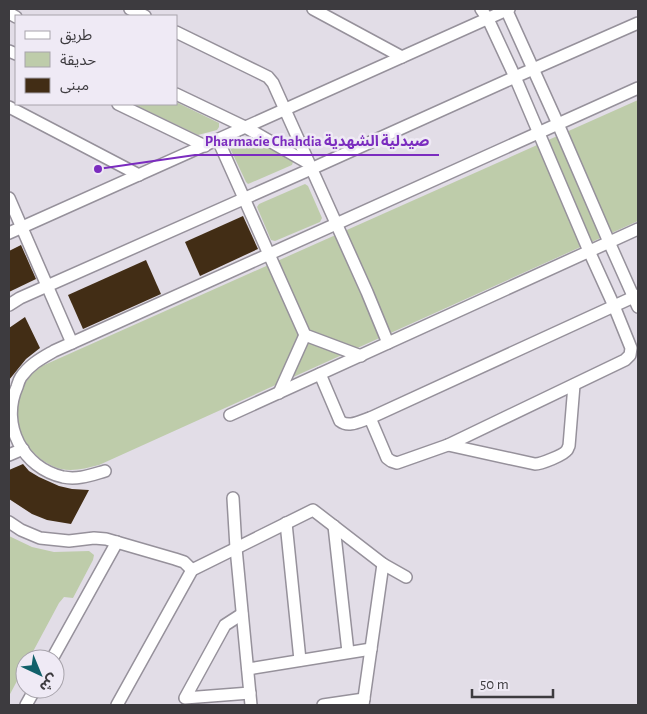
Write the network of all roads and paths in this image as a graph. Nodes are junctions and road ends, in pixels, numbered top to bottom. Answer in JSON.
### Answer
{"nodes":[{"id":1,"x":130,"y":9,"type":"edge"},
{"id":2,"x":313,"y":9,"type":"edge"},
{"id":3,"x":507,"y":9,"type":"edge"},
{"id":4,"x":484,"y":14,"type":"edge"},
{"id":5,"x":143,"y":15,"type":"edge"},
{"id":6,"x":638,"y":23,"type":"edge"},
{"id":7,"x":178,"y":33,"type":"edge"},
{"id":8,"x":402,"y":57,"type":"junction"},
{"id":9,"x":533,"y":69,"type":"junction"},
{"id":10,"x":514,"y":77,"type":"junction"},
{"id":11,"x":638,"y":88,"type":"edge"},
{"id":12,"x":178,"y":95,"type":"edge"},
{"id":13,"x":120,"y":105,"type":"edge"},
{"id":14,"x":9,"y":107,"type":"edge"},
{"id":15,"x":284,"y":110,"type":"junction"},
{"id":16,"x":558,"y":124,"type":"junction"},
{"id":17,"x":245,"y":128,"type":"junction"},
{"id":18,"x":538,"y":132,"type":"junction"},
{"id":19,"x":218,"y":140,"type":"junction"},
{"id":20,"x":204,"y":146,"type":"junction"},
{"id":21,"x":310,"y":166,"type":"junction"},
{"id":22,"x":139,"y":175,"type":"junction"},
{"id":23,"x":9,"y":198,"type":"edge"},
{"id":24,"x":244,"y":199,"type":"junction"},
{"id":25,"x":336,"y":224,"type":"junction"},
{"id":26,"x":22,"y":228,"type":"junction"},
{"id":27,"x":638,"y":229,"type":"edge"},
{"id":28,"x":9,"y":233,"type":"edge"},
{"id":29,"x":609,"y":242,"type":"junction"},
{"id":30,"x":589,"y":251,"type":"junction"},
{"id":31,"x":269,"y":254,"type":"junction"},
{"id":32,"x":47,"y":286,"type":"junction"},
{"id":33,"x":637,"y":299,"type":"edge"},
{"id":34,"x":9,"y":305,"type":"edge"},
{"id":35,"x":614,"y":306,"type":"junction"},
{"id":36,"x":305,"y":335,"type":"junction"},
{"id":37,"x":72,"y":343,"type":"junction"},
{"id":38,"x":388,"y":343,"type":"junction"},
{"id":39,"x":360,"y":356,"type":"junction"},
{"id":40,"x":320,"y":374,"type":"junction"},
{"id":41,"x":574,"y":385,"type":"junction"},
{"id":42,"x":279,"y":393,"type":"junction"},
{"id":43,"x":230,"y":415,"type":"dead end"},
{"id":44,"x":370,"y":418,"type":"junction"},
{"id":45,"x":12,"y":434,"type":"edge"},
{"id":46,"x":448,"y":445,"type":"junction"},
{"id":47,"x":22,"y":449,"type":"junction"},
{"id":48,"x":9,"y":455,"type":"edge"},
{"id":49,"x":105,"y":471,"type":"dead end"},
{"id":50,"x":233,"y":498,"type":"dead end"},
{"id":51,"x":9,"y":522,"type":"edge"},
{"id":52,"x":286,"y":523,"type":"junction"},
{"id":53,"x":334,"y":526,"type":"junction"},
{"id":54,"x":118,"y":542,"type":"junction"},
{"id":55,"x":236,"y":548,"type":"junction"},
{"id":56,"x":383,"y":564,"type":"junction"},
{"id":57,"x":192,"y":570,"type":"junction"},
{"id":58,"x":406,"y":577,"type":"dead end"},
{"id":59,"x":242,"y":614,"type":"junction"},
{"id":60,"x":371,"y":648,"type":"junction"},
{"id":61,"x":58,"y":649,"type":"edge"},
{"id":62,"x":348,"y":652,"type":"junction"},
{"id":63,"x":300,"y":660,"type":"junction"},
{"id":64,"x":248,"y":669,"type":"junction"},
{"id":65,"x":251,"y":699,"type":"edge"},
{"id":66,"x":364,"y":702,"type":"edge"},
{"id":67,"x":117,"y":705,"type":"edge"},
{"id":68,"x":323,"y":705,"type":"edge"}],
"edges":[{"from":1,"to":5,"type":"street"},
{"from":2,"to":8,"type":"street"},
{"from":3,"to":4,"type":"street"},
{"from":3,"to":9,"type":"street"},
{"from":4,"to":8,"type":"street"},
{"from":4,"to":10,"type":"street"},
{"from":6,"to":9,"type":"street"},
{"from":7,"to":15,"type":"street"},
{"from":8,"to":15,"type":"street"},
{"from":9,"to":10,"type":"street"},
{"from":9,"to":16,"type":"street"},
{"from":10,"to":18,"type":"street"},
{"from":10,"to":21,"type":"street"},
{"from":11,"to":16,"type":"street"},
{"from":12,"to":17,"type":"street"},
{"from":13,"to":20,"type":"street"},
{"from":14,"to":22,"type":"street"},
{"from":15,"to":17,"type":"street"},
{"from":15,"to":21,"type":"street"},
{"from":16,"to":18,"type":"street"},
{"from":16,"to":29,"type":"street"},
{"from":17,"to":19,"type":"street"},
{"from":17,"to":21,"type":"street"},
{"from":18,"to":25,"type":"street"},
{"from":18,"to":30,"type":"street"},
{"from":19,"to":20,"type":"street"},
{"from":19,"to":24,"type":"street"},
{"from":20,"to":22,"type":"street"},
{"from":21,"to":24,"type":"street"},
{"from":21,"to":25,"type":"street"},
{"from":22,"to":26,"type":"street"},
{"from":23,"to":26,"type":"street"},
{"from":24,"to":31,"type":"street"},
{"from":24,"to":32,"type":"street"},
{"from":25,"to":31,"type":"street"},
{"from":25,"to":38,"type":"street"},
{"from":26,"to":28,"type":"street"},
{"from":26,"to":32,"type":"street"},
{"from":27,"to":29,"type":"street"},
{"from":29,"to":30,"type":"street"},
{"from":29,"to":33,"type":"street"},
{"from":30,"to":35,"type":"street"},
{"from":30,"to":38,"type":"street"},
{"from":31,"to":36,"type":"street"},
{"from":31,"to":37,"type":"street"},
{"from":32,"to":34,"type":"street"},
{"from":32,"to":37,"type":"street"},
{"from":33,"to":35,"type":"street"},
{"from":35,"to":41,"type":"street"},
{"from":35,"to":44,"type":"street"},
{"from":36,"to":39,"type":"street"},
{"from":36,"to":42,"type":"street"},
{"from":37,"to":45,"type":"street"},
{"from":38,"to":39,"type":"street"},
{"from":39,"to":40,"type":"street"},
{"from":40,"to":42,"type":"street"},
{"from":40,"to":44,"type":"street"},
{"from":41,"to":46,"type":"street"},
{"from":41,"to":46,"type":"street"},
{"from":42,"to":43,"type":"street"},
{"from":44,"to":46,"type":"street"},
{"from":45,"to":47,"type":"street"},
{"from":47,"to":48,"type":"street"},
{"from":47,"to":49,"type":"street"},
{"from":50,"to":55,"type":"street"},
{"from":51,"to":54,"type":"street"},
{"from":52,"to":53,"type":"street"},
{"from":52,"to":55,"type":"street"},
{"from":52,"to":63,"type":"street"},
{"from":53,"to":56,"type":"street"},
{"from":53,"to":62,"type":"street"},
{"from":54,"to":57,"type":"street"},
{"from":54,"to":61,"type":"street"},
{"from":55,"to":57,"type":"street"},
{"from":55,"to":59,"type":"street"},
{"from":56,"to":58,"type":"street"},
{"from":56,"to":60,"type":"street"},
{"from":57,"to":67,"type":"street"},
{"from":59,"to":64,"type":"street"},
{"from":59,"to":65,"type":"street"},
{"from":60,"to":62,"type":"street"},
{"from":60,"to":66,"type":"street"},
{"from":62,"to":63,"type":"street"},
{"from":63,"to":64,"type":"street"},
{"from":64,"to":65,"type":"street"},
{"from":66,"to":68,"type":"street"}]}
